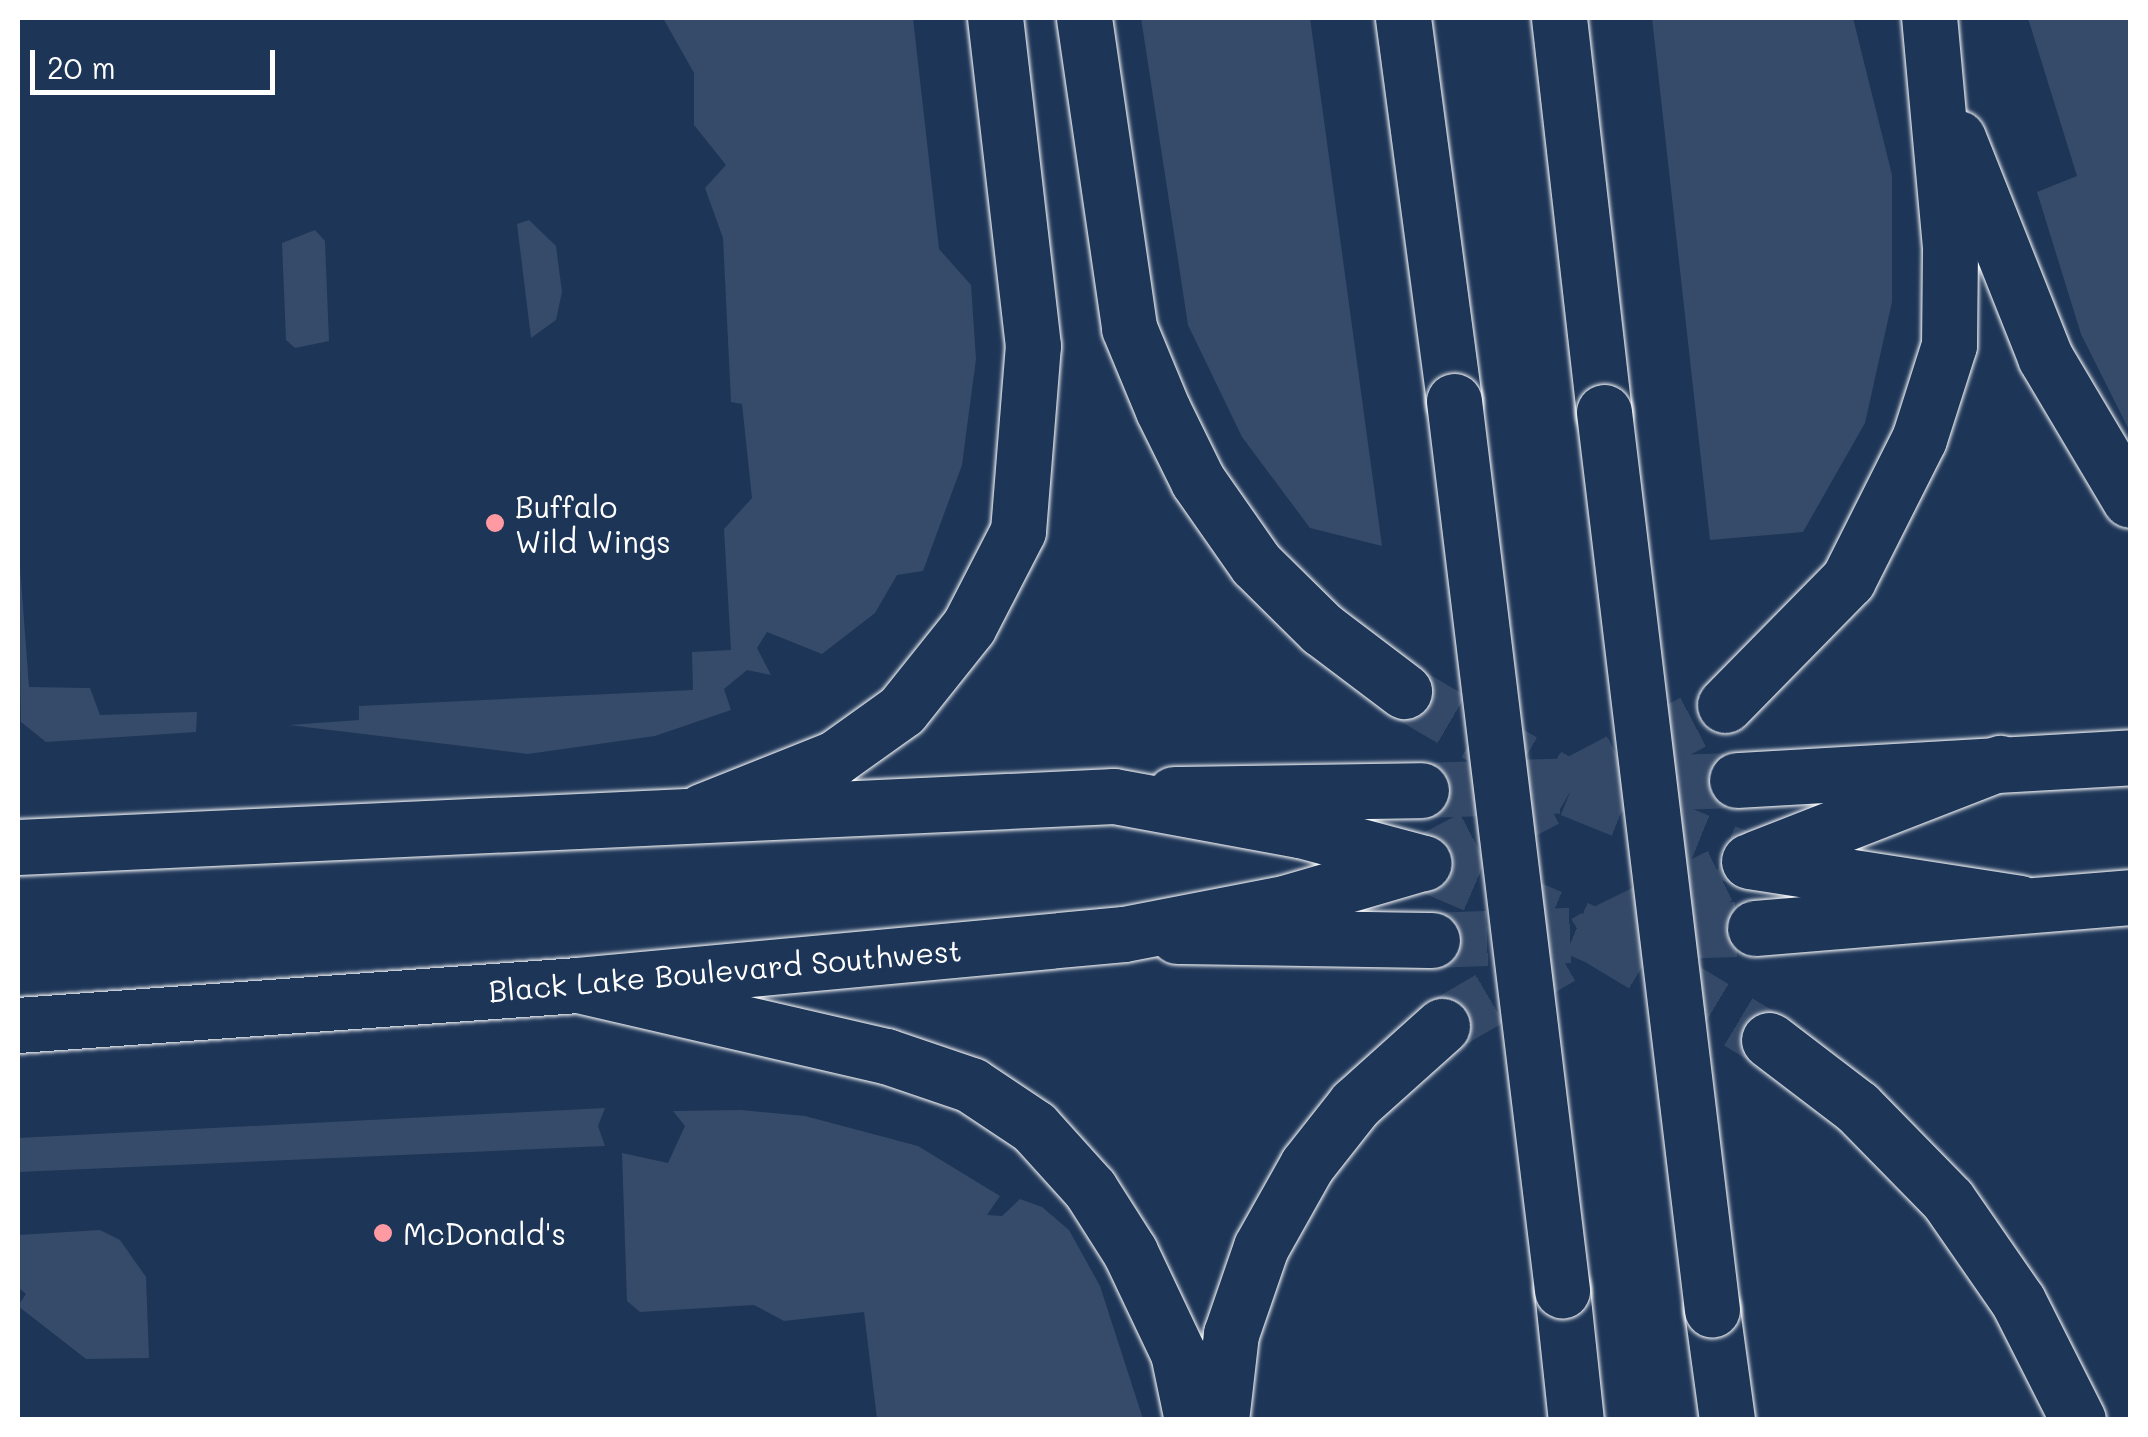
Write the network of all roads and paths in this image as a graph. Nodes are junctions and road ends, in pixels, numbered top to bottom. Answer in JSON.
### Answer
{"nodes":[{"id":1,"x":995,"y":18,"type":"edge"},
{"id":2,"x":1084,"y":18,"type":"edge"},
{"id":3,"x":1403,"y":18,"type":"edge"},
{"id":4,"x":1559,"y":18,"type":"edge"},
{"id":5,"x":1929,"y":18,"type":"edge"},
{"id":6,"x":1941,"y":94,"type":"junction"},
{"id":7,"x":2130,"y":500,"type":"edge"},
{"id":8,"x":1404,"y":690,"type":"tunnel mouth"},
{"id":9,"x":1725,"y":706,"type":"tunnel mouth"},
{"id":10,"x":2130,"y":757,"type":"edge"},
{"id":11,"x":2000,"y":763,"type":"junction"},
{"id":12,"x":1736,"y":780,"type":"tunnel mouth"},
{"id":13,"x":1420,"y":790,"type":"tunnel mouth"},
{"id":14,"x":1114,"y":796,"type":"junction"},
{"id":15,"x":702,"y":811,"type":"junction"},
{"id":16,"x":18,"y":847,"type":"edge"},
{"id":17,"x":2130,"y":897,"type":"edge"},
{"id":18,"x":2019,"y":903,"type":"junction"},
{"id":19,"x":1755,"y":928,"type":"tunnel mouth"},
{"id":20,"x":1124,"y":934,"type":"junction"},
{"id":21,"x":1432,"y":940,"type":"tunnel mouth"},
{"id":22,"x":578,"y":985,"type":"junction"},
{"id":23,"x":18,"y":1025,"type":"edge"},
{"id":24,"x":1442,"y":1026,"type":"tunnel mouth"},
{"id":25,"x":1769,"y":1040,"type":"tunnel mouth"},
{"id":26,"x":1192,"y":1420,"type":"edge"},
{"id":27,"x":1221,"y":1420,"type":"edge"},
{"id":28,"x":1576,"y":1420,"type":"edge"},
{"id":29,"x":1727,"y":1420,"type":"edge"},
{"id":30,"x":2078,"y":1420,"type":"edge"}],
"edges":[{"from":1,"to":15,"type":"main road"},
{"from":2,"to":8,"type":"main road"},
{"from":3,"to":28,"type":"main road","bridge":true},
{"from":4,"to":29,"type":"main road","bridge":true},
{"from":5,"to":6,"type":"main road"},
{"from":6,"to":7,"type":"main road"},
{"from":6,"to":9,"type":"main road"},
{"from":10,"to":11,"type":"main road"},
{"from":11,"to":12,"type":"main road"},
{"from":11,"to":18,"type":"main road"},
{"from":13,"to":14,"type":"main road"},
{"from":14,"to":15,"type":"main road"},
{"from":14,"to":20,"type":"main road"},
{"from":15,"to":16,"type":"main road"},
{"from":17,"to":18,"type":"main road"},
{"from":18,"to":19,"type":"main road"},
{"from":20,"to":21,"type":"main road","name":"Black Lake Boulevard Southwest"},
{"from":20,"to":22,"type":"main road","name":"Black Lake Boulevard Southwest"},
{"from":22,"to":23,"type":"main road","name":"Black Lake Boulevard Southwest"},
{"from":22,"to":26,"type":"main road"},
{"from":24,"to":27,"type":"main road"},
{"from":25,"to":30,"type":"main road"}]}
